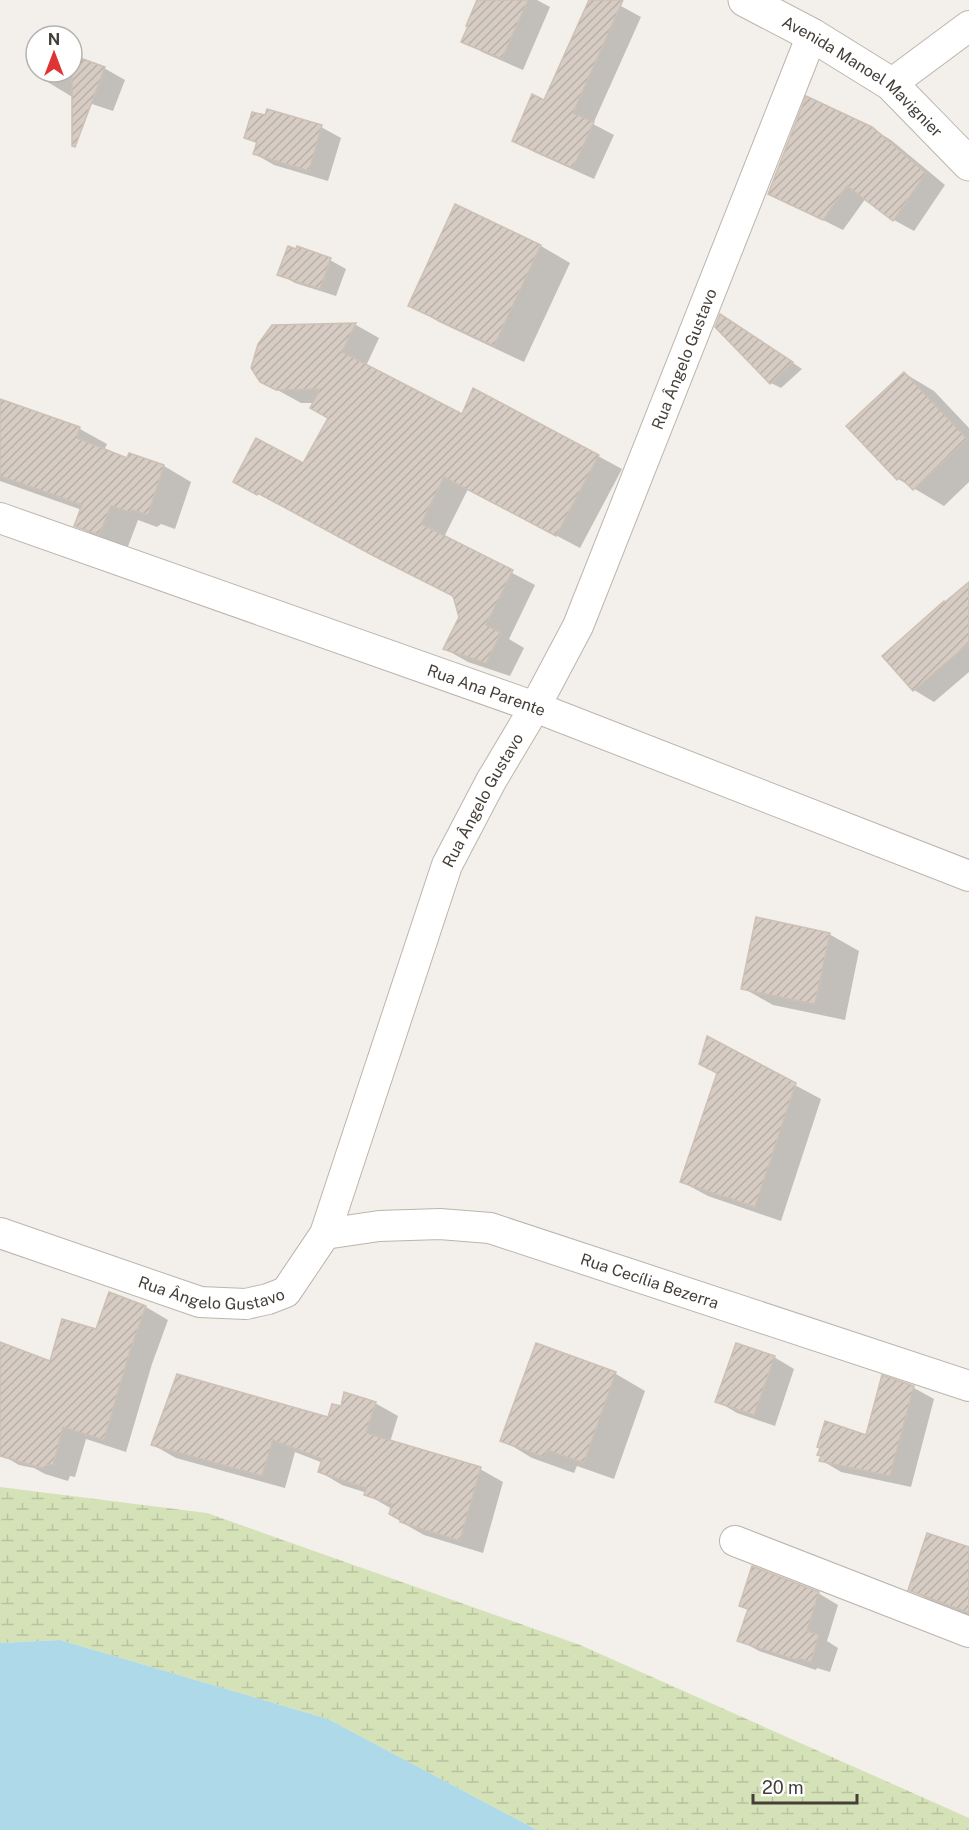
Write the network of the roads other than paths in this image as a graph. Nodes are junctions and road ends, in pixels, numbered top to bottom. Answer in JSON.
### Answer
{"nodes":[{"id":1,"x":745,"y":0,"type":"edge"},
{"id":2,"x":969,"y":26,"type":"edge"},
{"id":3,"x":812,"y":35,"type":"junction"},
{"id":4,"x":891,"y":84,"type":"junction"},
{"id":5,"x":969,"y":164,"type":"edge"},
{"id":6,"x":0,"y":518,"type":"edge"},
{"id":7,"x":534,"y":707,"type":"junction"},
{"id":8,"x":969,"y":876,"type":"edge"},
{"id":9,"x":0,"y":1233,"type":"edge"},
{"id":10,"x":325,"y":1234,"type":"junction"},
{"id":11,"x":969,"y":1386,"type":"edge"},
{"id":12,"x":735,"y":1541,"type":"dead end"},
{"id":13,"x":969,"y":1632,"type":"edge"}],
"edges":[{"from":1,"to":3,"type":"street","name":"Avenida Manoel Mavignier"},
{"from":2,"to":4,"type":"street"},
{"from":3,"to":4,"type":"street","name":"Avenida Manoel Mavignier"},
{"from":3,"to":7,"type":"street","name":"Rua Ângelo Gustavo"},
{"from":4,"to":5,"type":"street","name":"Avenida Manoel Mavignier"},
{"from":6,"to":7,"type":"street","name":"Rua Ana Parente"},
{"from":7,"to":8,"type":"street","name":"Rua Ana Parente"},
{"from":7,"to":10,"type":"street","name":"Rua Ângelo Gustavo"},
{"from":9,"to":10,"type":"street","name":"Rua Ângelo Gustavo"},
{"from":10,"to":11,"type":"street","name":"Rua Cecília Bezerra"},
{"from":12,"to":13,"type":"street"}]}
